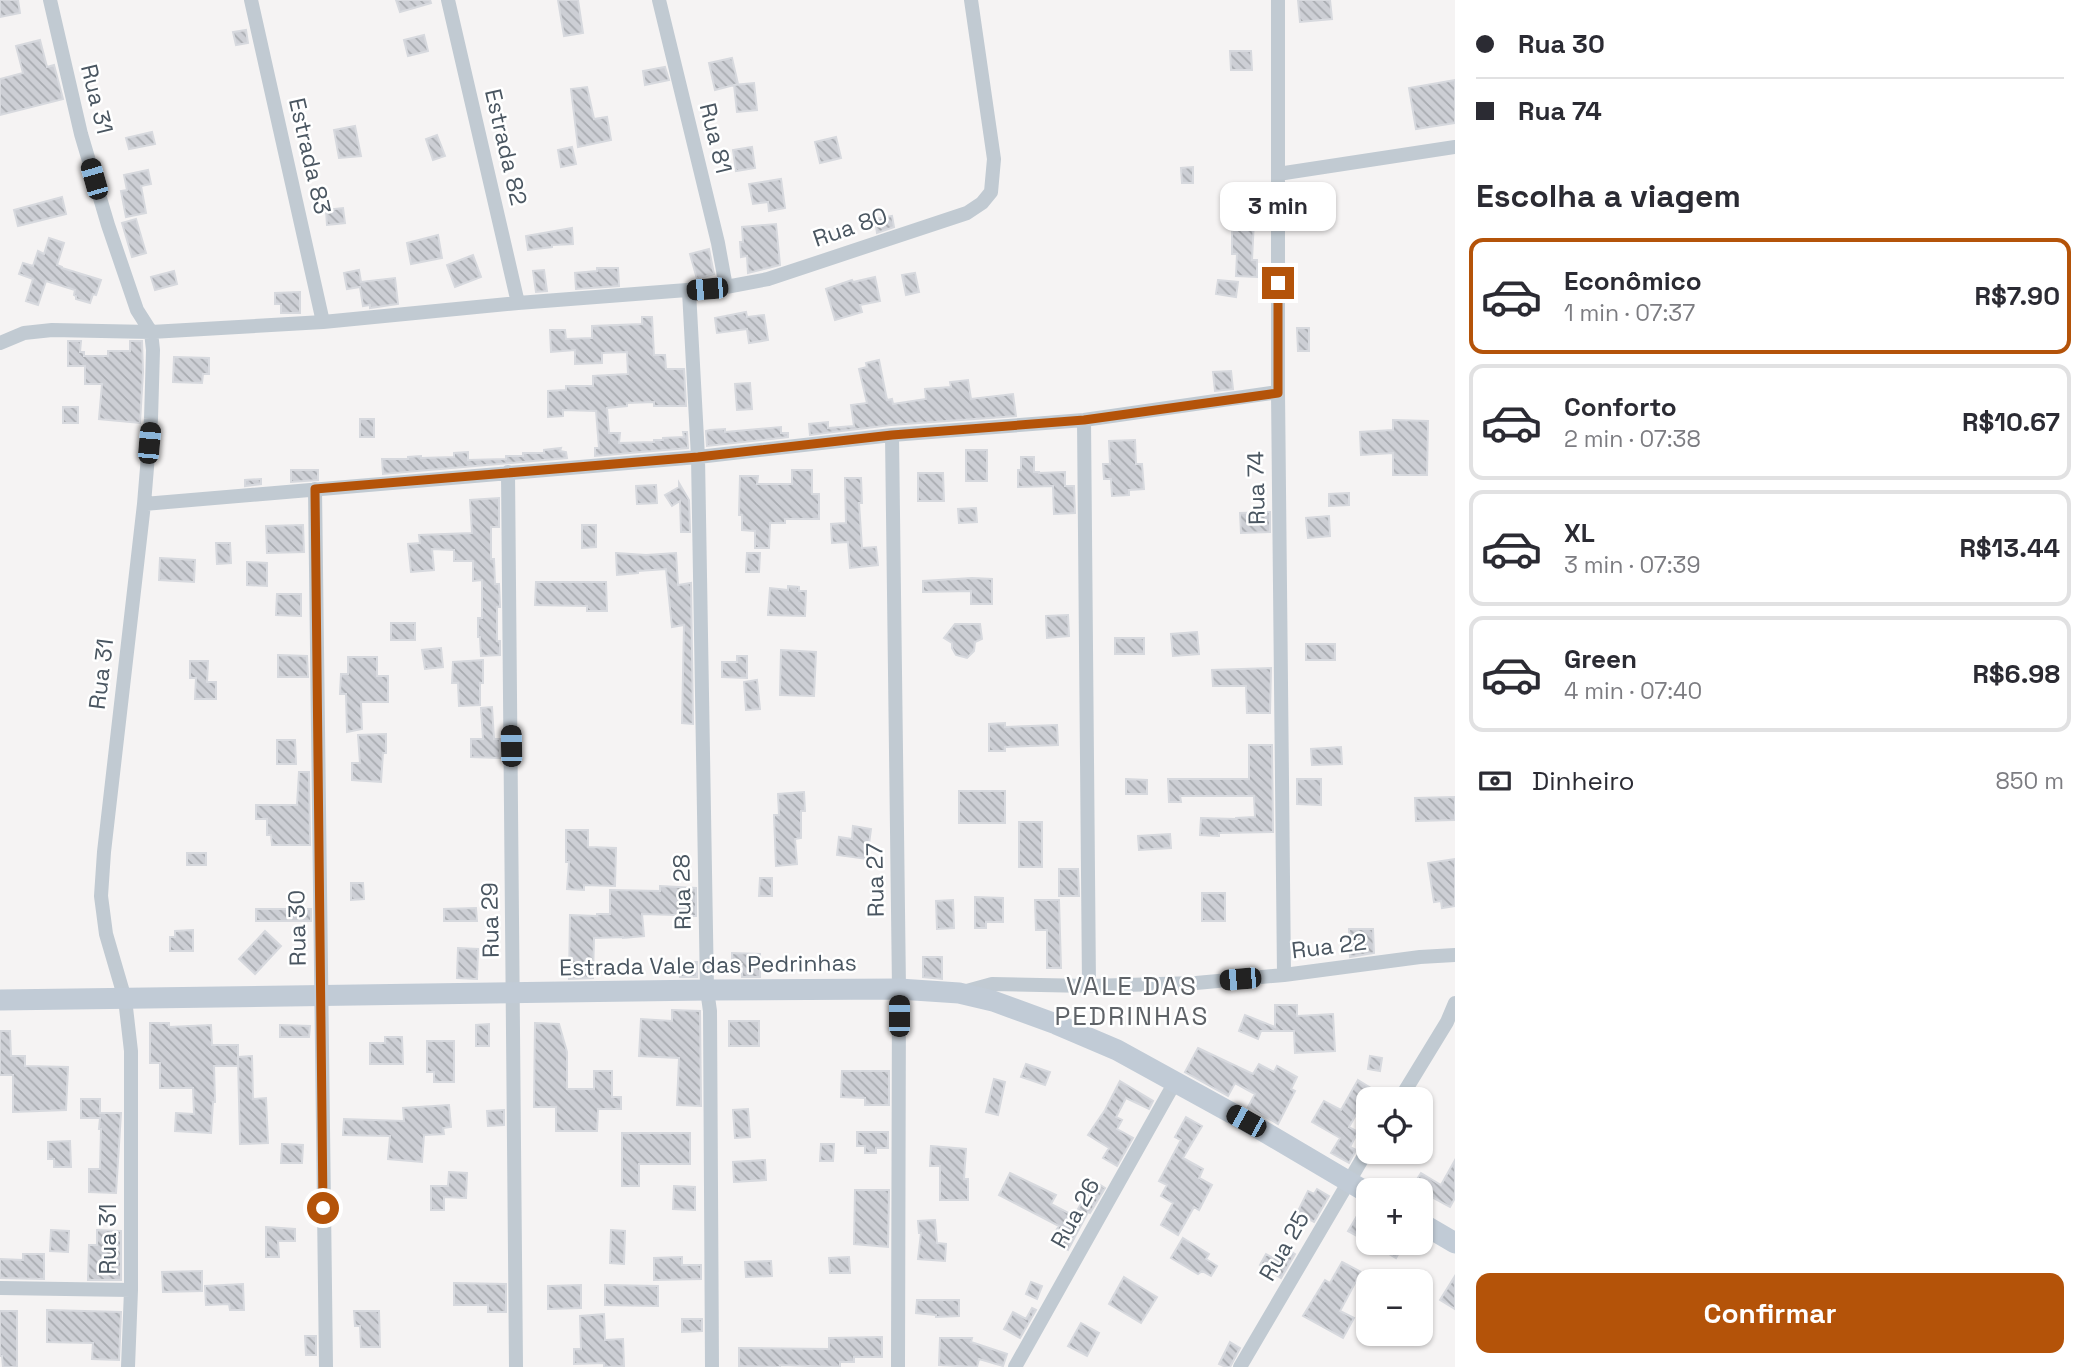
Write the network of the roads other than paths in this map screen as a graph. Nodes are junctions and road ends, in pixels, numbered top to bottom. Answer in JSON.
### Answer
{"nodes":[{"id":1,"x":50,"y":0,"type":"edge"},
{"id":2,"x":251,"y":0,"type":"edge"},
{"id":3,"x":448,"y":0,"type":"edge"},
{"id":4,"x":659,"y":0,"type":"edge"},
{"id":5,"x":971,"y":0,"type":"edge"},
{"id":6,"x":1278,"y":0,"type":"edge"},
{"id":7,"x":1455,"y":147,"type":"edge"},
{"id":8,"x":1278,"y":174,"type":"junction"},
{"id":9,"x":726,"y":287,"type":"junction"},
{"id":10,"x":689,"y":291,"type":"junction"},
{"id":11,"x":518,"y":303,"type":"junction"},
{"id":12,"x":323,"y":322,"type":"junction"},
{"id":13,"x":151,"y":332,"type":"junction"},
{"id":14,"x":0,"y":343,"type":"edge"},
{"id":15,"x":1278,"y":393,"type":"junction"},
{"id":16,"x":1084,"y":420,"type":"junction"},
{"id":17,"x":892,"y":435,"type":"junction"},
{"id":18,"x":698,"y":457,"type":"junction"},
{"id":19,"x":508,"y":472,"type":"junction"},
{"id":20,"x":315,"y":489,"type":"junction"},
{"id":21,"x":144,"y":504,"type":"junction"},
{"id":22,"x":1455,"y":955,"type":"edge"},
{"id":23,"x":1284,"y":975,"type":"junction"},
{"id":24,"x":1089,"y":986,"type":"junction"},
{"id":25,"x":900,"y":989,"type":"junction"},
{"id":26,"x":707,"y":990,"type":"junction"},
{"id":27,"x":514,"y":993,"type":"junction"},
{"id":28,"x":959,"y":993,"type":"junction"},
{"id":29,"x":321,"y":996,"type":"junction"},
{"id":30,"x":125,"y":999,"type":"junction"},
{"id":31,"x":0,"y":1000,"type":"edge"},
{"id":32,"x":1455,"y":1003,"type":"edge"},
{"id":33,"x":1175,"y":1082,"type":"junction"},
{"id":34,"x":1407,"y":1087,"type":"edge"},
{"id":35,"x":1359,"y":1164,"type":"edge"},
{"id":36,"x":1349,"y":1181,"type":"junction"},
{"id":37,"x":1356,"y":1185,"type":"edge"},
{"id":38,"x":1433,"y":1230,"type":"edge"},
{"id":39,"x":1455,"y":1243,"type":"edge"},
{"id":40,"x":0,"y":1288,"type":"edge"},
{"id":41,"x":131,"y":1290,"type":"junction"},
{"id":42,"x":128,"y":1367,"type":"edge"},
{"id":43,"x":326,"y":1367,"type":"edge"},
{"id":44,"x":516,"y":1367,"type":"edge"},
{"id":45,"x":712,"y":1367,"type":"edge"},
{"id":46,"x":898,"y":1367,"type":"edge"},
{"id":47,"x":1015,"y":1367,"type":"edge"},
{"id":48,"x":1240,"y":1367,"type":"edge"}],
"edges":[{"from":1,"to":13,"type":"street","name":"Rua 31"},
{"from":2,"to":12,"type":"street","name":"Estrada 83"},
{"from":3,"to":11,"type":"street","name":"Estrada 82"},
{"from":4,"to":9,"type":"street","name":"Rua 81"},
{"from":5,"to":9,"type":"street","name":"Rua 80"},
{"from":6,"to":8,"type":"street","name":"Rua 74"},
{"from":7,"to":8,"type":"street"},
{"from":8,"to":15,"type":"street","name":"Rua 74"},
{"from":9,"to":10,"type":"street","name":"Rua 80"},
{"from":10,"to":11,"type":"street","name":"Rua 80"},
{"from":10,"to":18,"type":"street"},
{"from":11,"to":12,"type":"street","name":"Rua 80"},
{"from":12,"to":13,"type":"street","name":"Rua 80"},
{"from":13,"to":14,"type":"street","name":"Rua 80"},
{"from":13,"to":21,"type":"street","name":"Rua 31"},
{"from":15,"to":16,"type":"street"},
{"from":15,"to":23,"type":"street","name":"Rua 74"},
{"from":16,"to":17,"type":"street"},
{"from":16,"to":24,"type":"street"},
{"from":17,"to":18,"type":"street"},
{"from":17,"to":25,"type":"street","name":"Rua 27"},
{"from":18,"to":19,"type":"street"},
{"from":18,"to":26,"type":"street","name":"Rua 28"},
{"from":19,"to":20,"type":"street"},
{"from":19,"to":27,"type":"street","name":"Rua 29"},
{"from":20,"to":21,"type":"street"},
{"from":20,"to":29,"type":"street","name":"Rua 30"},
{"from":21,"to":30,"type":"street","name":"Rua 31"},
{"from":22,"to":23,"type":"street","name":"Rua 22"},
{"from":23,"to":24,"type":"street","name":"Rua 22"},
{"from":24,"to":28,"type":"street","name":"Rua 22"},
{"from":25,"to":26,"type":"main road","name":"Estrada Vale das Pedrinhas"},
{"from":25,"to":28,"type":"main road","name":"Estrada Vale das Pedrinhas"},
{"from":25,"to":46,"type":"street","name":"Rua 27"},
{"from":26,"to":27,"type":"main road","name":"Estrada Vale das Pedrinhas"},
{"from":26,"to":45,"type":"street","name":"Rua 28"},
{"from":27,"to":29,"type":"main road","name":"Estrada Vale das Pedrinhas"},
{"from":27,"to":44,"type":"street","name":"Rua 29"},
{"from":28,"to":33,"type":"main road","name":"Estrada Vale das Pedrinhas"},
{"from":29,"to":30,"type":"main road","name":"Estrada Vale das Pedrinhas"},
{"from":29,"to":43,"type":"street","name":"Rua 30"},
{"from":30,"to":31,"type":"main road","name":"Estrada Vale das Pedrinhas"},
{"from":30,"to":41,"type":"street","name":"Rua 31"},
{"from":32,"to":34,"type":"street"},
{"from":33,"to":36,"type":"main road","name":"Estrada Vale das Pedrinhas"},
{"from":33,"to":47,"type":"street","name":"Rua 26"},
{"from":35,"to":36,"type":"street","name":"Rua 25"},
{"from":36,"to":37,"type":"main road","name":"Estrada Vale das Pedrinhas"},
{"from":36,"to":48,"type":"street","name":"Rua 25"},
{"from":38,"to":39,"type":"main road"},
{"from":40,"to":41,"type":"street"},
{"from":41,"to":42,"type":"street","name":"Rua 31"}]}
